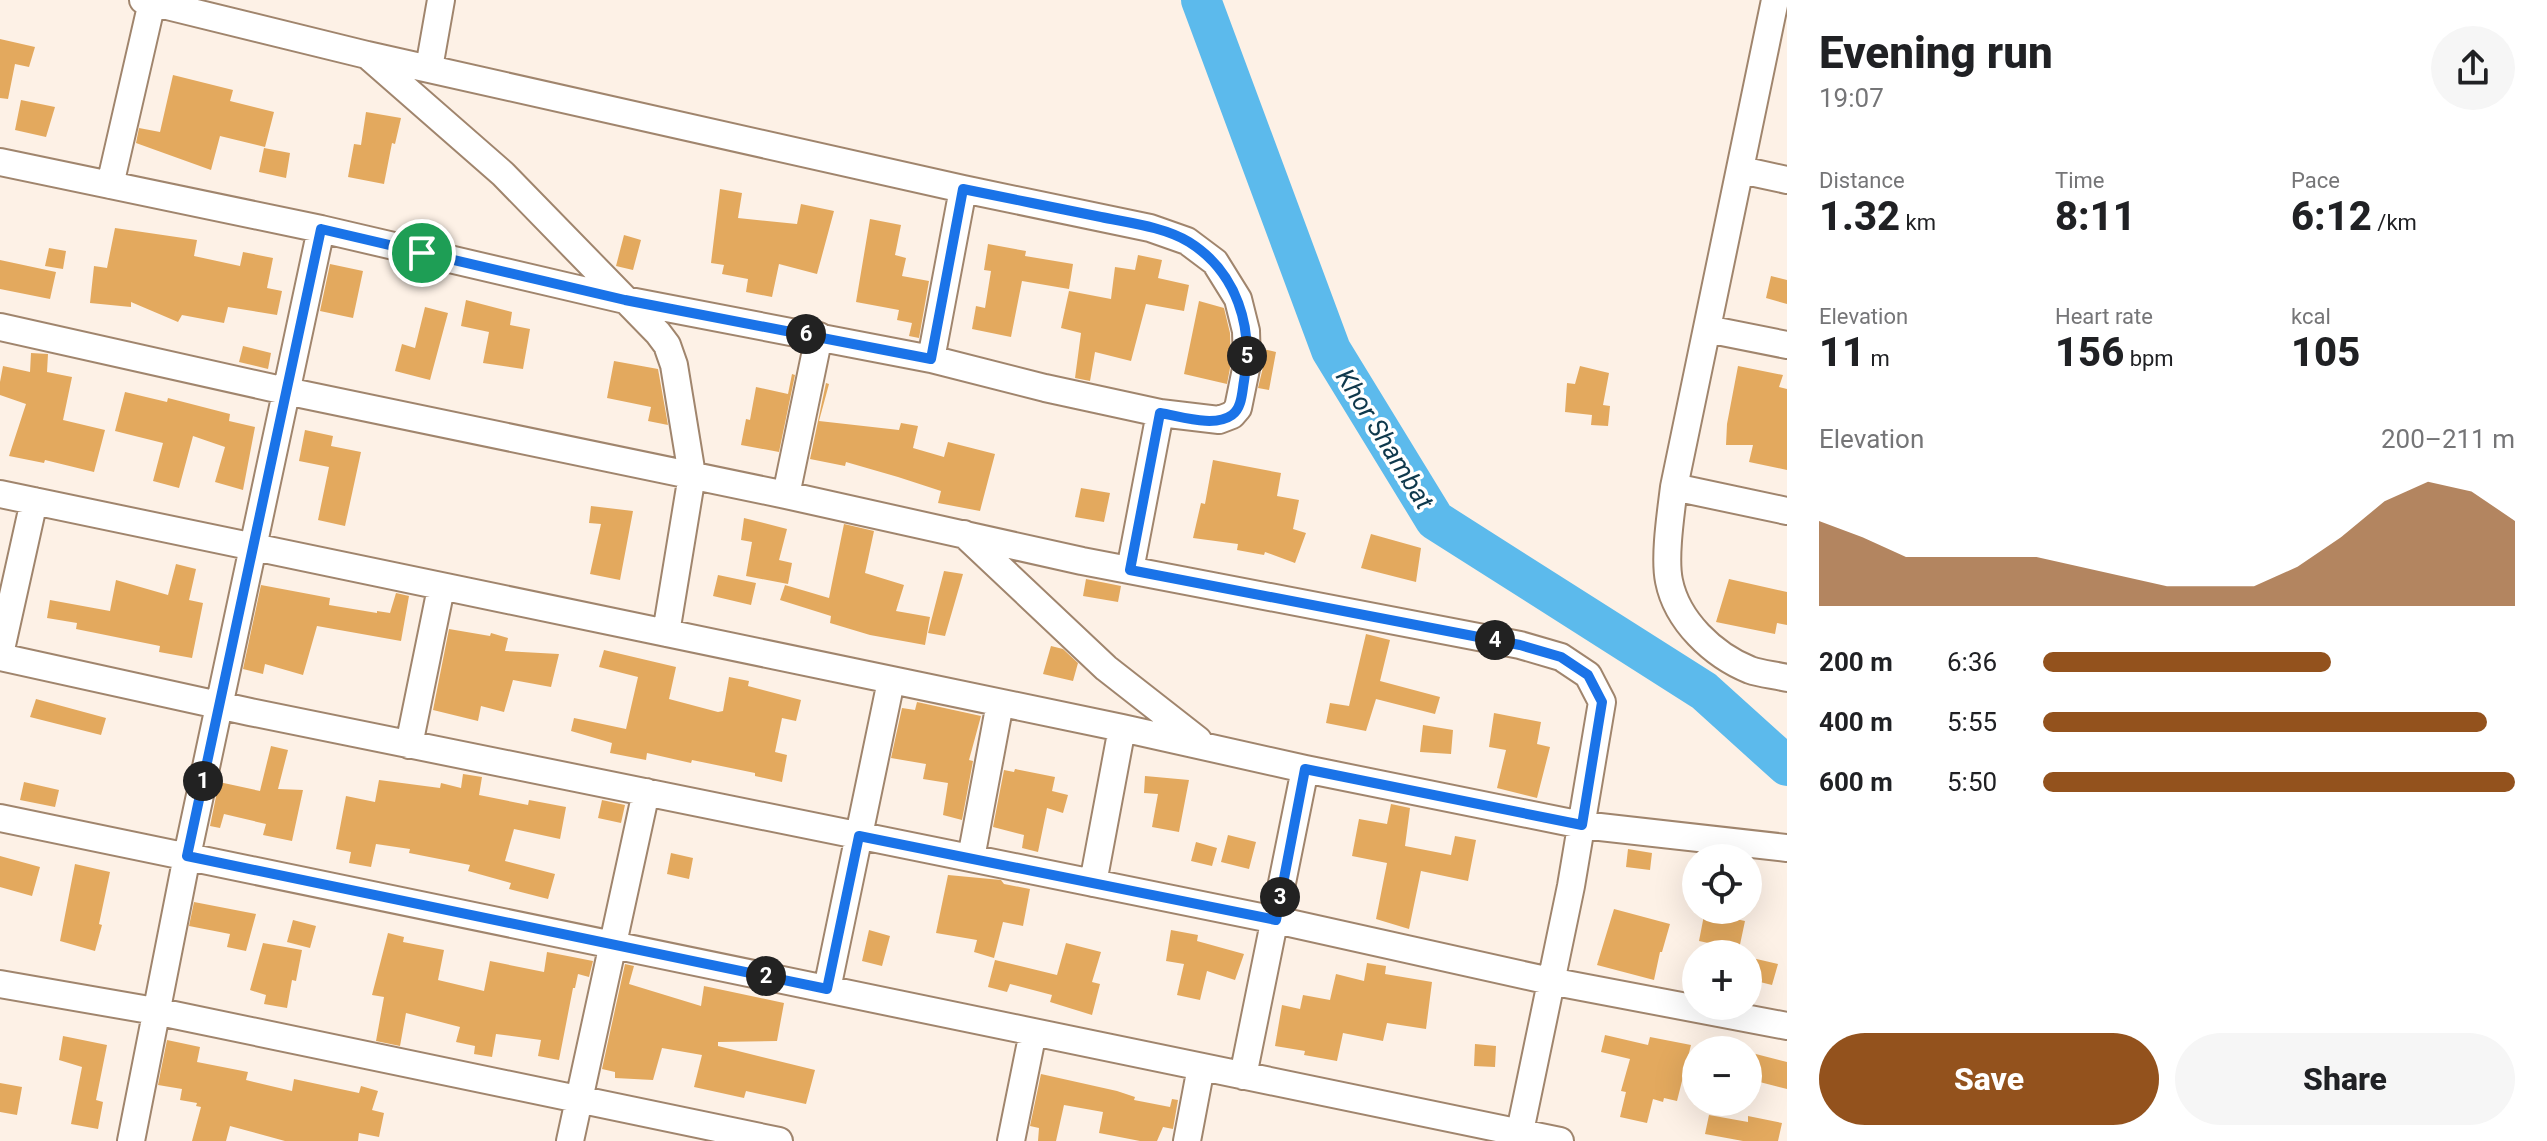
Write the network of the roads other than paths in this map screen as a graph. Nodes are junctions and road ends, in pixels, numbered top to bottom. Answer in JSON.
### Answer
{"nodes":[{"id":1,"x":441,"y":0,"type":"edge"},
{"id":2,"x":147,"y":1,"type":"edge"},
{"id":3,"x":1778,"y":11,"type":"edge"},
{"id":4,"x":367,"y":55,"type":"junction"},
{"id":5,"x":429,"y":68,"type":"junction"},
{"id":6,"x":0,"y":162,"type":"edge"},
{"id":7,"x":1741,"y":170,"type":"junction"},
{"id":8,"x":1787,"y":180,"type":"edge"},
{"id":9,"x":110,"y":185,"type":"junction"},
{"id":10,"x":963,"y":189,"type":"junction"},
{"id":11,"x":321,"y":229,"type":"junction"},
{"id":12,"x":625,"y":300,"type":"junction"},
{"id":13,"x":0,"y":327,"type":"edge"},
{"id":14,"x":1707,"y":329,"type":"junction"},
{"id":15,"x":819,"y":336,"type":"junction"},
{"id":16,"x":1787,"y":345,"type":"edge"},
{"id":17,"x":931,"y":359,"type":"junction"},
{"id":18,"x":286,"y":391,"type":"junction"},
{"id":19,"x":1160,"y":413,"type":"junction"},
{"id":20,"x":692,"y":475,"type":"junction"},
{"id":21,"x":1674,"y":487,"type":"junction"},
{"id":22,"x":0,"y":494,"type":"edge"},
{"id":23,"x":786,"y":495,"type":"junction"},
{"id":24,"x":34,"y":501,"type":"junction"},
{"id":25,"x":1787,"y":511,"type":"edge"},
{"id":26,"x":964,"y":534,"type":"junction"},
{"id":27,"x":251,"y":548,"type":"junction"},
{"id":28,"x":1130,"y":570,"type":"junction"},
{"id":29,"x":441,"y":588,"type":"junction"},
{"id":30,"x":666,"y":633,"type":"junction"},
{"id":31,"x":0,"y":656,"type":"edge"},
{"id":32,"x":1787,"y":678,"type":"edge"},
{"id":33,"x":891,"y":681,"type":"junction"},
{"id":34,"x":1000,"y":703,"type":"junction"},
{"id":35,"x":219,"y":705,"type":"junction"},
{"id":36,"x":1122,"y":728,"type":"junction"},
{"id":37,"x":409,"y":745,"type":"junction"},
{"id":38,"x":1207,"y":747,"type":"junction"},
{"id":39,"x":1305,"y":769,"type":"junction"},
{"id":40,"x":646,"y":792,"type":"junction"},
{"id":41,"x":0,"y":818,"type":"edge"},
{"id":42,"x":1582,"y":825,"type":"junction"},
{"id":43,"x":859,"y":836,"type":"junction"},
{"id":44,"x":1787,"y":848,"type":"edge"},
{"id":45,"x":187,"y":856,"type":"junction"},
{"id":46,"x":971,"y":858,"type":"junction"},
{"id":47,"x":1093,"y":883,"type":"junction"},
{"id":48,"x":1276,"y":920,"type":"junction"},
{"id":49,"x":612,"y":944,"type":"junction"},
{"id":50,"x":1550,"y":981,"type":"junction"},
{"id":51,"x":0,"y":984,"type":"edge"},
{"id":52,"x":827,"y":989,"type":"junction"},
{"id":53,"x":155,"y":1011,"type":"junction"},
{"id":54,"x":1787,"y":1026,"type":"edge"},
{"id":55,"x":1033,"y":1032,"type":"junction"},
{"id":56,"x":1201,"y":1067,"type":"junction"},
{"id":57,"x":1243,"y":1076,"type":"junction"},
{"id":58,"x":579,"y":1099,"type":"junction"},
{"id":59,"x":1519,"y":1137,"type":"edge"},
{"id":60,"x":131,"y":1141,"type":"edge"},
{"id":61,"x":570,"y":1141,"type":"edge"},
{"id":62,"x":779,"y":1141,"type":"edge"},
{"id":63,"x":1011,"y":1141,"type":"edge"},
{"id":64,"x":1187,"y":1141,"type":"edge"},
{"id":65,"x":1560,"y":1141,"type":"edge"}],
"edges":[{"from":1,"to":5,"type":"street"},
{"from":2,"to":4,"type":"street"},
{"from":2,"to":9,"type":"street"},
{"from":3,"to":7,"type":"street"},
{"from":4,"to":5,"type":"street"},
{"from":4,"to":12,"type":"street"},
{"from":5,"to":10,"type":"street"},
{"from":6,"to":9,"type":"street"},
{"from":7,"to":8,"type":"street"},
{"from":7,"to":14,"type":"street"},
{"from":9,"to":11,"type":"street"},
{"from":10,"to":17,"type":"street"},
{"from":10,"to":19,"type":"street"},
{"from":11,"to":12,"type":"street"},
{"from":11,"to":18,"type":"street"},
{"from":12,"to":15,"type":"street"},
{"from":12,"to":20,"type":"street"},
{"from":13,"to":18,"type":"street"},
{"from":14,"to":16,"type":"street"},
{"from":14,"to":21,"type":"street"},
{"from":15,"to":17,"type":"street"},
{"from":15,"to":23,"type":"street"},
{"from":17,"to":19,"type":"street"},
{"from":18,"to":20,"type":"street"},
{"from":18,"to":27,"type":"street"},
{"from":19,"to":28,"type":"street"},
{"from":20,"to":23,"type":"street"},
{"from":20,"to":30,"type":"street"},
{"from":21,"to":25,"type":"street"},
{"from":21,"to":32,"type":"street"},
{"from":22,"to":24,"type":"street"},
{"from":23,"to":26,"type":"street"},
{"from":24,"to":27,"type":"street"},
{"from":24,"to":31,"type":"street"},
{"from":26,"to":28,"type":"street"},
{"from":26,"to":38,"type":"street"},
{"from":27,"to":29,"type":"street"},
{"from":27,"to":35,"type":"street"},
{"from":28,"to":42,"type":"street"},
{"from":29,"to":30,"type":"street"},
{"from":29,"to":37,"type":"street"},
{"from":30,"to":33,"type":"street"},
{"from":31,"to":35,"type":"street"},
{"from":33,"to":34,"type":"street"},
{"from":33,"to":43,"type":"street"},
{"from":34,"to":36,"type":"street"},
{"from":34,"to":46,"type":"street"},
{"from":35,"to":37,"type":"street"},
{"from":35,"to":45,"type":"street"},
{"from":36,"to":38,"type":"street"},
{"from":36,"to":47,"type":"street"},
{"from":37,"to":40,"type":"street"},
{"from":38,"to":39,"type":"street"},
{"from":39,"to":42,"type":"street"},
{"from":39,"to":48,"type":"street"},
{"from":40,"to":43,"type":"street"},
{"from":40,"to":49,"type":"street"},
{"from":41,"to":45,"type":"street"},
{"from":42,"to":44,"type":"street"},
{"from":42,"to":50,"type":"street"},
{"from":43,"to":46,"type":"street"},
{"from":43,"to":52,"type":"street"},
{"from":45,"to":49,"type":"street"},
{"from":45,"to":53,"type":"street"},
{"from":46,"to":47,"type":"street"},
{"from":47,"to":48,"type":"street"},
{"from":48,"to":50,"type":"street"},
{"from":48,"to":57,"type":"street"},
{"from":49,"to":52,"type":"street"},
{"from":49,"to":58,"type":"street"},
{"from":50,"to":54,"type":"street"},
{"from":50,"to":59,"type":"street"},
{"from":51,"to":53,"type":"street"},
{"from":52,"to":55,"type":"street"},
{"from":53,"to":58,"type":"street"},
{"from":53,"to":60,"type":"street"},
{"from":55,"to":56,"type":"street"},
{"from":55,"to":63,"type":"street"},
{"from":56,"to":57,"type":"street"},
{"from":56,"to":64,"type":"street"},
{"from":57,"to":59,"type":"street"},
{"from":58,"to":61,"type":"street"},
{"from":58,"to":62,"type":"street"},
{"from":59,"to":65,"type":"street"}]}
